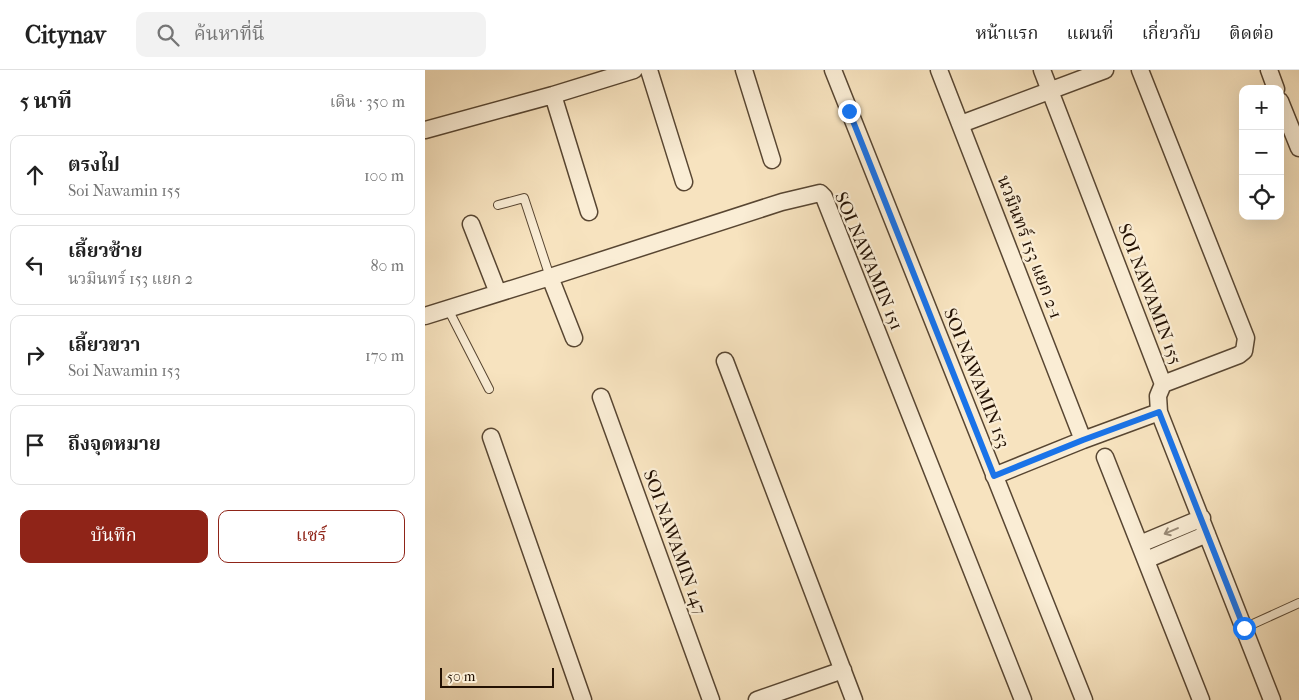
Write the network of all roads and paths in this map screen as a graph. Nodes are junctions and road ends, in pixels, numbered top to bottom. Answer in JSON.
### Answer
{"nodes":[{"id":1,"x":634,"y":70,"type":"edge"},
{"id":2,"x":649,"y":70,"type":"edge"},
{"id":3,"x":744,"y":70,"type":"edge"},
{"id":4,"x":833,"y":70,"type":"edge"},
{"id":5,"x":939,"y":70,"type":"edge"},
{"id":6,"x":1043,"y":70,"type":"edge"},
{"id":7,"x":1105,"y":70,"type":"edge"},
{"id":8,"x":1140,"y":70,"type":"edge"},
{"id":9,"x":1269,"y":70,"type":"edge"},
{"id":10,"x":1275,"y":85,"type":"edge"},
{"id":11,"x":1051,"y":92,"type":"junction"},
{"id":12,"x":553,"y":95,"type":"junction"},
{"id":13,"x":1284,"y":111,"type":"edge"},
{"id":14,"x":961,"y":124,"type":"junction"},
{"id":15,"x":425,"y":130,"type":"edge"},
{"id":16,"x":1299,"y":148,"type":"edge"},
{"id":17,"x":772,"y":160,"type":"dead end"},
{"id":18,"x":684,"y":182,"type":"dead end"},
{"id":19,"x":498,"y":204,"type":"dead end"},
{"id":20,"x":589,"y":212,"type":"dead end"},
{"id":21,"x":471,"y":224,"type":"dead end"},
{"id":22,"x":550,"y":278,"type":"junction"},
{"id":23,"x":498,"y":294,"type":"junction"},
{"id":24,"x":448,"y":309,"type":"junction"},
{"id":25,"x":425,"y":316,"type":"edge"},
{"id":26,"x":574,"y":338,"type":"dead end"},
{"id":27,"x":725,"y":361,"type":"dead end"},
{"id":28,"x":1163,"y":384,"type":"junction"},
{"id":29,"x":489,"y":389,"type":"dead end"},
{"id":30,"x":601,"y":397,"type":"dead end"},
{"id":31,"x":1159,"y":412,"type":"junction"},
{"id":32,"x":491,"y":437,"type":"dead end"},
{"id":33,"x":1083,"y":440,"type":"junction"},
{"id":34,"x":1105,"y":458,"type":"dead end"},
{"id":35,"x":994,"y":476,"type":"junction"},
{"id":36,"x":1202,"y":518,"type":"junction"},
{"id":37,"x":1207,"y":534,"type":"junction"},
{"id":38,"x":1140,"y":544,"type":"junction"},
{"id":39,"x":1146,"y":560,"type":"junction"},
{"id":40,"x":1299,"y":603,"type":"edge"},
{"id":41,"x":1244,"y":628,"type":"junction"},
{"id":42,"x":843,"y":670,"type":"junction"},
{"id":43,"x":583,"y":700,"type":"edge"},
{"id":44,"x":711,"y":700,"type":"edge"},
{"id":45,"x":757,"y":700,"type":"edge"},
{"id":46,"x":854,"y":700,"type":"edge"},
{"id":47,"x":1023,"y":700,"type":"edge"},
{"id":48,"x":1084,"y":700,"type":"edge"},
{"id":49,"x":1201,"y":700,"type":"edge"},
{"id":50,"x":1273,"y":700,"type":"edge"}],
"edges":[{"from":1,"to":12,"type":"street"},
{"from":2,"to":18,"type":"street"},
{"from":3,"to":17,"type":"street"},
{"from":4,"to":35,"type":"street","name":"SOI NAWAMIN 153"},
{"from":5,"to":14,"type":"street","name":"นวมินทร์ 153 แยก 2-1"},
{"from":6,"to":11,"type":"street","name":"SOI NAWAMIN 155"},
{"from":7,"to":11,"type":"street"},
{"from":8,"to":28,"type":"street"},
{"from":9,"to":10,"type":"street"},
{"from":11,"to":14,"type":"street"},
{"from":11,"to":28,"type":"street","name":"SOI NAWAMIN 155"},
{"from":12,"to":15,"type":"street"},
{"from":12,"to":20,"type":"street"},
{"from":13,"to":16,"type":"street"},
{"from":14,"to":33,"type":"street","name":"นวมินทร์ 153 แยก 2-1"},
{"from":19,"to":22,"type":"lane"},
{"from":21,"to":23,"type":"street"},
{"from":22,"to":23,"type":"street","name":"SOI NAWAMIN 151"},
{"from":22,"to":26,"type":"street"},
{"from":22,"to":47,"type":"street","name":"SOI NAWAMIN 151"},
{"from":23,"to":24,"type":"street","name":"SOI NAWAMIN 151"},
{"from":24,"to":25,"type":"street","name":"SOI NAWAMIN 151"},
{"from":24,"to":29,"type":"lane"},
{"from":27,"to":42,"type":"street"},
{"from":28,"to":31,"type":"street","name":"SOI NAWAMIN 155"},
{"from":30,"to":44,"type":"street","name":"SOI NAWAMIN 147"},
{"from":31,"to":33,"type":"street"},
{"from":31,"to":36,"type":"street","name":"SOI NAWAMIN 155"},
{"from":32,"to":43,"type":"street"},
{"from":33,"to":35,"type":"street"},
{"from":34,"to":38,"type":"street"},
{"from":35,"to":48,"type":"street","name":"SOI NAWAMIN 153"},
{"from":36,"to":37,"type":"street","name":"SOI NAWAMIN 155"},
{"from":36,"to":38,"type":"street","one_way":true},
{"from":37,"to":39,"type":"street"},
{"from":37,"to":41,"type":"street","name":"SOI NAWAMIN 155"},
{"from":38,"to":39,"type":"street"},
{"from":39,"to":49,"type":"street"},
{"from":40,"to":41,"type":"lane"},
{"from":41,"to":50,"type":"street","name":"SOI NAWAMIN 155"},
{"from":42,"to":45,"type":"street"},
{"from":42,"to":46,"type":"street"}]}
